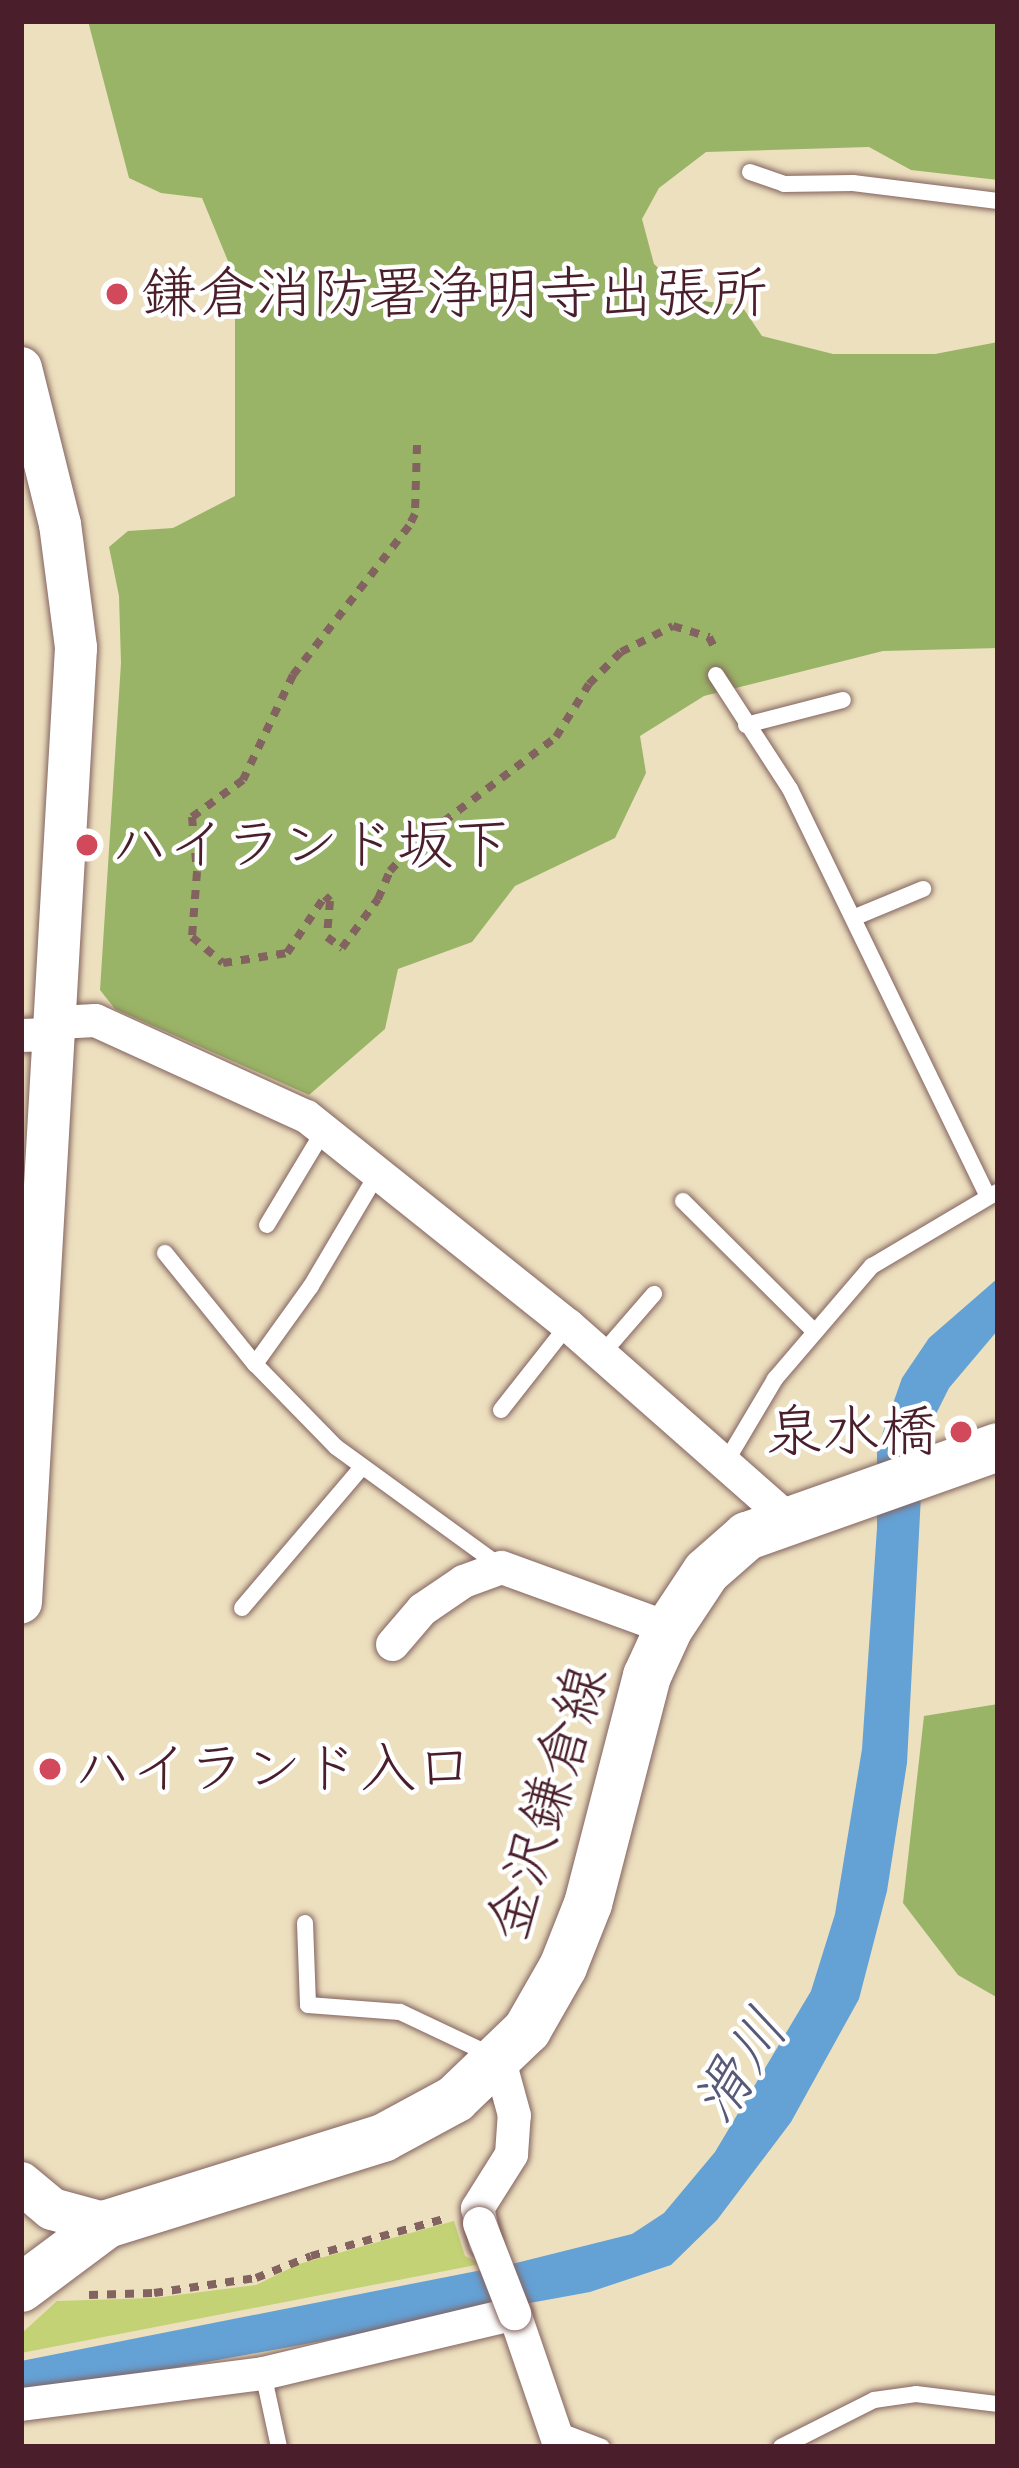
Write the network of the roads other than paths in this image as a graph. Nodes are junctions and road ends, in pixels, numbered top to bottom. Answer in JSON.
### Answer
{"nodes":[{"id":1,"x":750,"y":172,"type":"dead end"},
{"id":2,"x":998,"y":201,"type":"edge"},
{"id":3,"x":21,"y":368,"type":"edge"},
{"id":4,"x":717,"y":676,"type":"road end"},
{"id":5,"x":843,"y":700,"type":"dead end"},
{"id":6,"x":746,"y":725,"type":"junction"},
{"id":7,"x":923,"y":889,"type":"dead end"},
{"id":8,"x":853,"y":918,"type":"junction"},
{"id":9,"x":45,"y":1030,"type":"edge"},
{"id":10,"x":324,"y":1130,"type":"junction"},
{"id":11,"x":379,"y":1171,"type":"junction"},
{"id":12,"x":993,"y":1193,"type":"edge"},
{"id":13,"x":683,"y":1201,"type":"dead end"},
{"id":14,"x":267,"y":1226,"type":"dead end"},
{"id":15,"x":165,"y":1253,"type":"dead end"},
{"id":16,"x":654,"y":1294,"type":"dead end"},
{"id":17,"x":568,"y":1325,"type":"junction"},
{"id":18,"x":813,"y":1330,"type":"junction"},
{"id":19,"x":601,"y":1355,"type":"junction"},
{"id":20,"x":255,"y":1364,"type":"junction"},
{"id":21,"x":502,"y":1410,"type":"dead end"},
{"id":22,"x":998,"y":1448,"type":"edge"},
{"id":23,"x":724,"y":1466,"type":"junction"},
{"id":24,"x":362,"y":1467,"type":"junction"},
{"id":25,"x":788,"y":1520,"type":"junction"},
{"id":26,"x":501,"y":1567,"type":"junction"},
{"id":27,"x":21,"y":1602,"type":"edge"},
{"id":28,"x":242,"y":1608,"type":"dead end"},
{"id":29,"x":669,"y":1628,"type":"junction"},
{"id":30,"x":392,"y":1644,"type":"dead end"},
{"id":31,"x":305,"y":1922,"type":"dead end"},
{"id":32,"x":500,"y":2060,"type":"junction"},
{"id":33,"x":21,"y":2183,"type":"edge"},
{"id":34,"x":107,"y":2224,"type":"junction"},
{"id":35,"x":21,"y":2288,"type":"edge"},
{"id":36,"x":514,"y":2314,"type":"junction"},
{"id":37,"x":263,"y":2373,"type":"junction"},
{"id":38,"x":21,"y":2404,"type":"edge"},
{"id":39,"x":998,"y":2404,"type":"edge"},
{"id":40,"x":557,"y":2438,"type":"edge"},
{"id":41,"x":279,"y":2447,"type":"edge"},
{"id":42,"x":602,"y":2447,"type":"edge"},
{"id":43,"x":781,"y":2447,"type":"edge"}],
"edges":[{"from":1,"to":2,"type":"lane"},
{"from":3,"to":9,"type":"street"},
{"from":4,"to":6,"type":"lane"},
{"from":5,"to":6,"type":"lane"},
{"from":6,"to":8,"type":"lane"},
{"from":7,"to":8,"type":"lane"},
{"from":8,"to":12,"type":"lane"},
{"from":9,"to":10,"type":"street"},
{"from":9,"to":27,"type":"street"},
{"from":10,"to":11,"type":"street"},
{"from":10,"to":14,"type":"lane"},
{"from":11,"to":17,"type":"street"},
{"from":11,"to":20,"type":"lane"},
{"from":12,"to":18,"type":"lane"},
{"from":13,"to":18,"type":"lane"},
{"from":15,"to":20,"type":"lane"},
{"from":16,"to":19,"type":"lane"},
{"from":17,"to":19,"type":"street"},
{"from":17,"to":21,"type":"lane"},
{"from":18,"to":23,"type":"lane"},
{"from":19,"to":23,"type":"street"},
{"from":20,"to":24,"type":"lane"},
{"from":22,"to":25,"type":"main road","name":"金沢鎌倉線"},
{"from":23,"to":25,"type":"street"},
{"from":24,"to":26,"type":"lane"},
{"from":24,"to":28,"type":"lane"},
{"from":25,"to":29,"type":"main road","name":"金沢鎌倉線"},
{"from":26,"to":29,"type":"street"},
{"from":26,"to":30,"type":"street"},
{"from":29,"to":32,"type":"main road","name":"金沢鎌倉線"},
{"from":31,"to":32,"type":"lane"},
{"from":32,"to":34,"type":"main road","name":"金沢鎌倉線"},
{"from":32,"to":36,"type":"street","bridge":true},
{"from":33,"to":34,"type":"street"},
{"from":34,"to":35,"type":"main road","name":"金沢鎌倉線"},
{"from":36,"to":37,"type":"street"},
{"from":36,"to":40,"type":"street"},
{"from":37,"to":38,"type":"street"},
{"from":37,"to":41,"type":"lane"},
{"from":39,"to":43,"type":"lane"},
{"from":40,"to":42,"type":"lane"}]}
